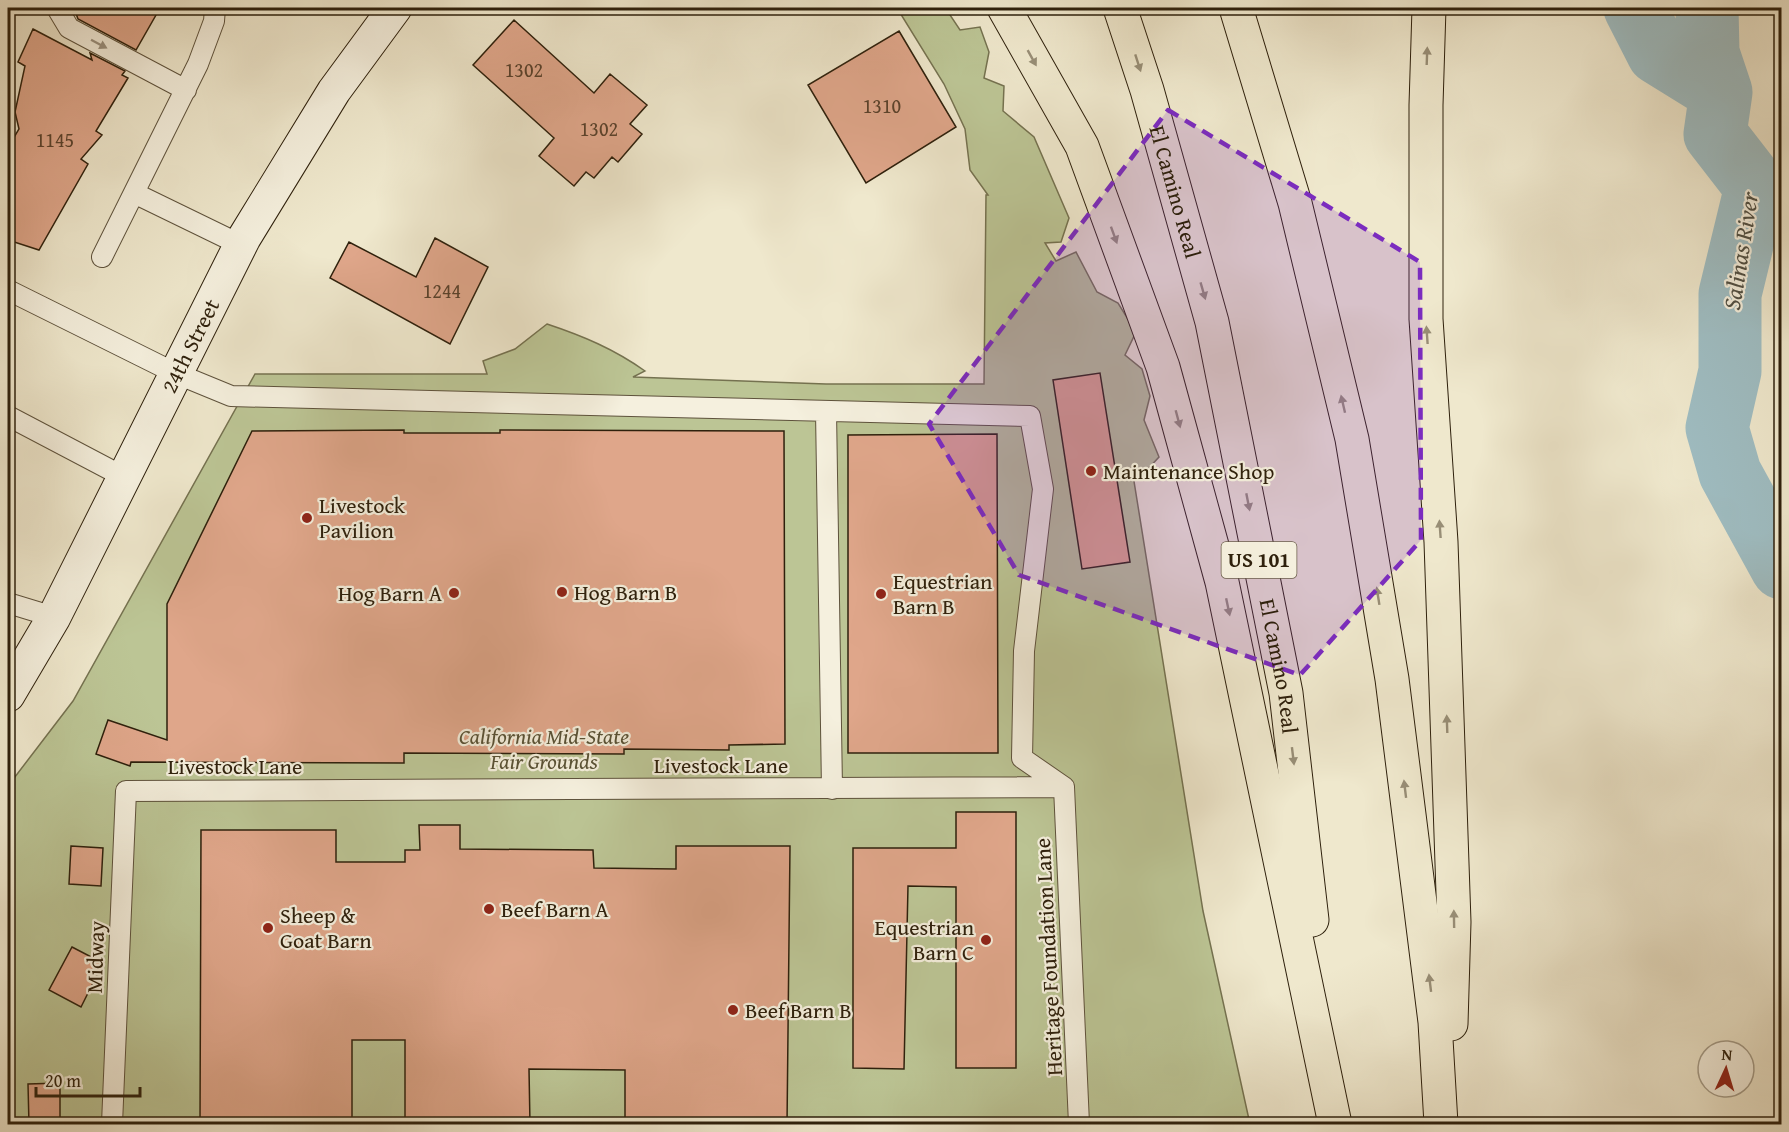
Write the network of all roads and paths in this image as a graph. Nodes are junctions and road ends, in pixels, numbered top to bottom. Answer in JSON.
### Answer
{"nodes":[{"id":1,"x":57,"y":8,"type":"edge"},
{"id":2,"x":215,"y":8,"type":"edge"},
{"id":3,"x":395,"y":8,"type":"edge"},
{"id":4,"x":1004,"y":8,"type":"edge"},
{"id":5,"x":1120,"y":8,"type":"edge"},
{"id":6,"x":1236,"y":8,"type":"edge"},
{"id":7,"x":1428,"y":8,"type":"edge"},
{"id":8,"x":186,"y":90,"type":"junction"},
{"id":9,"x":134,"y":193,"type":"junction"},
{"id":10,"x":241,"y":245,"type":"junction"},
{"id":11,"x":102,"y":257,"type":"dead end"},
{"id":12,"x":8,"y":290,"type":"edge"},
{"id":13,"x":175,"y":373,"type":"junction"},
{"id":14,"x":826,"y":411,"type":"junction"},
{"id":15,"x":8,"y":416,"type":"edge"},
{"id":16,"x":124,"y":477,"type":"junction"},
{"id":17,"x":8,"y":603,"type":"edge"},
{"id":18,"x":54,"y":617,"type":"junction"},
{"id":19,"x":8,"y":695,"type":"edge"},
{"id":20,"x":1064,"y":788,"type":"junction"},
{"id":21,"x":832,"y":789,"type":"junction"},
{"id":22,"x":126,"y":791,"type":"joint"},
{"id":23,"x":112,"y":1125,"type":"edge"},
{"id":24,"x":1079,"y":1125,"type":"edge"},
{"id":25,"x":1336,"y":1125,"type":"edge"},
{"id":26,"x":1441,"y":1125,"type":"edge"},
{"id":27,"x":1448,"y":1125,"type":"edge"}],
"edges":[{"from":1,"to":8,"type":"lane","one_way":true},
{"from":2,"to":8,"type":"lane"},
{"from":3,"to":10,"type":"main road","name":"24th Street"},
{"from":4,"to":25,"type":"highway","one_way":true},
{"from":5,"to":25,"type":"highway","name":"El Camino Real","number":"US 101","one_way":true},
{"from":26,"to":6,"type":"highway","one_way":true},
{"from":27,"to":7,"type":"highway","one_way":true},
{"from":8,"to":9,"type":"lane"},
{"from":9,"to":10,"type":"lane"},
{"from":9,"to":11,"type":"lane"},
{"from":10,"to":13,"type":"main road","name":"24th Street"},
{"from":12,"to":13,"type":"lane"},
{"from":13,"to":14,"type":"lane"},
{"from":13,"to":16,"type":"main road","name":"24th Street"},
{"from":14,"to":20,"type":"lane"},
{"from":14,"to":21,"type":"lane"},
{"from":15,"to":16,"type":"lane"},
{"from":16,"to":18,"type":"main road","name":"24th Street"},
{"from":17,"to":18,"type":"lane"},
{"from":18,"to":19,"type":"main road","name":"24th Street"},
{"from":20,"to":21,"type":"lane","name":"Livestock Lane"},
{"from":20,"to":24,"type":"lane","name":"Heritage Foundation Lane"},
{"from":21,"to":22,"type":"lane","name":"Livestock Lane"},
{"from":22,"to":23,"type":"lane","name":"Midway"}]}
